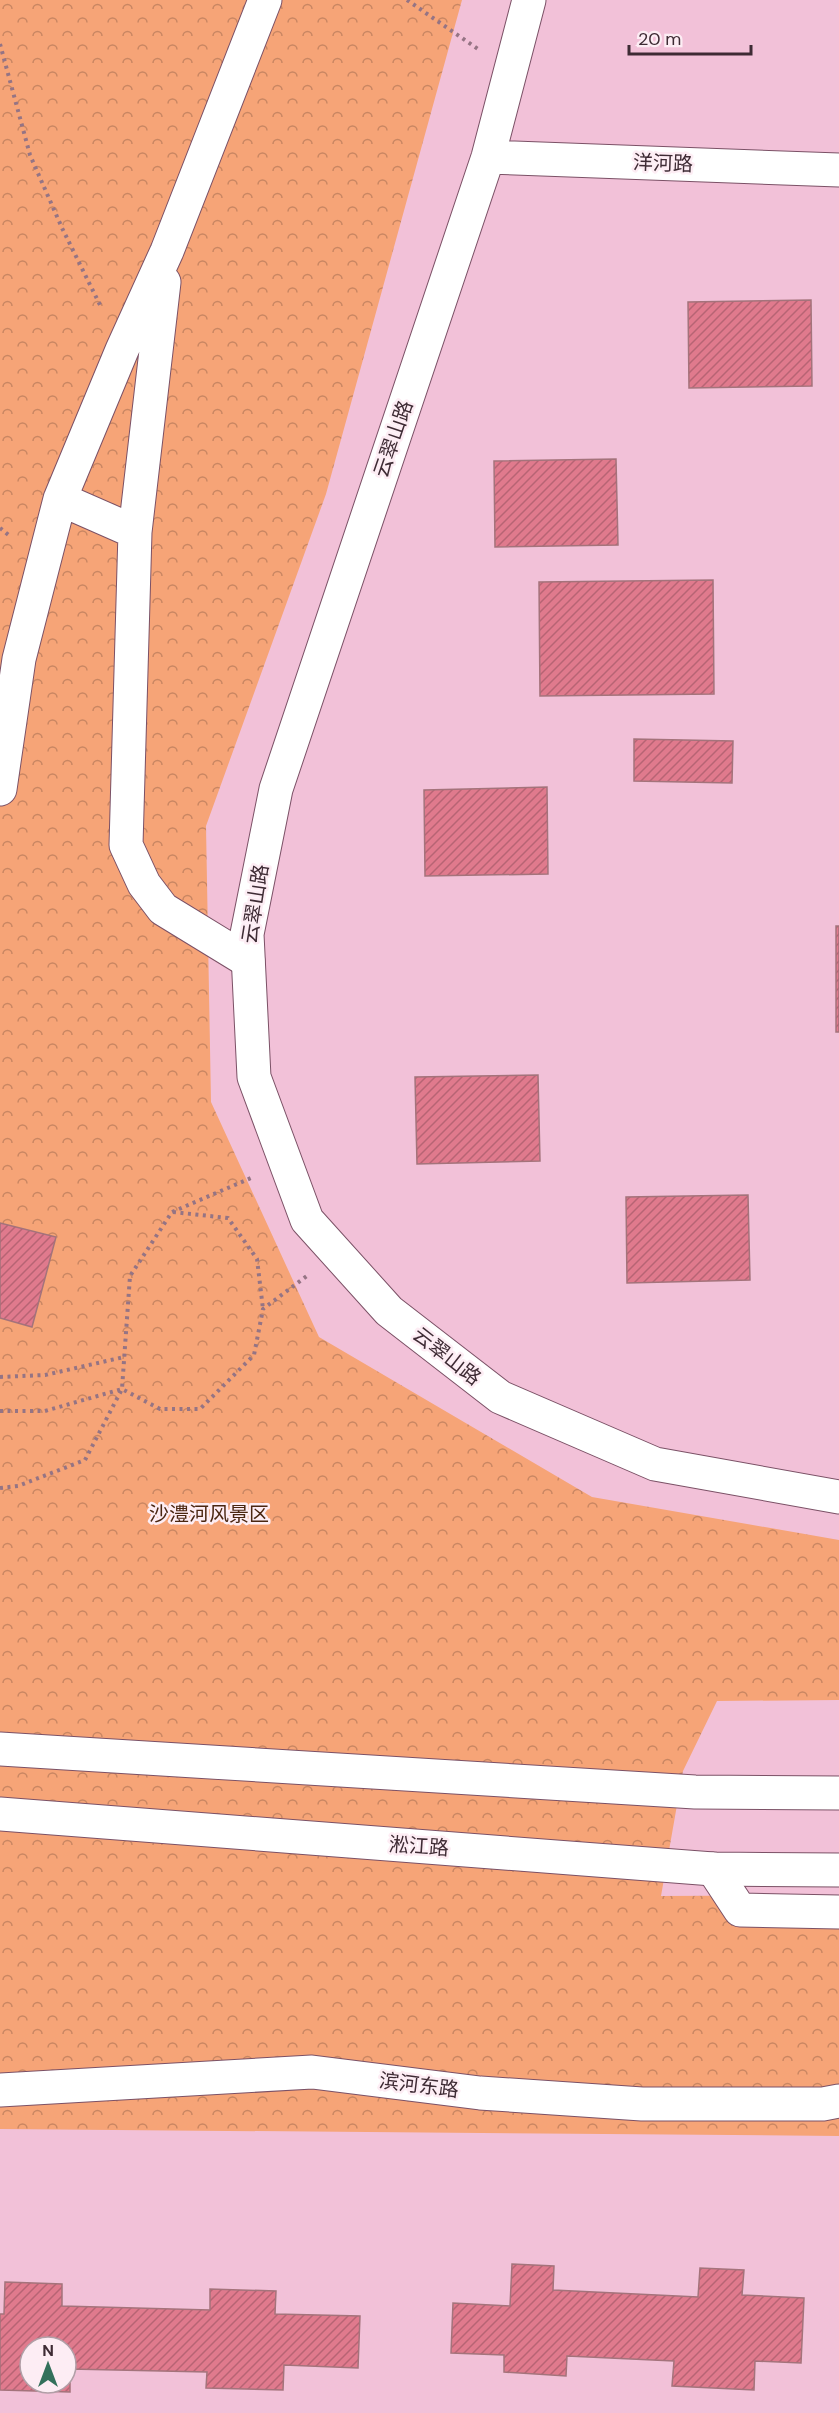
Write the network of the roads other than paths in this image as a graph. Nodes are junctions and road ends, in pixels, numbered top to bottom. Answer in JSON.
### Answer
{"nodes":[{"id":1,"x":264,"y":0,"type":"edge"},
{"id":2,"x":529,"y":0,"type":"edge"},
{"id":3,"x":488,"y":157,"type":"junction"},
{"id":4,"x":839,"y":170,"type":"edge"},
{"id":5,"x":167,"y":250,"type":"junction"},
{"id":6,"x":60,"y":499,"type":"junction"},
{"id":7,"x":135,"y":532,"type":"junction"},
{"id":8,"x":0,"y":789,"type":"edge"},
{"id":9,"x":248,"y":961,"type":"junction"},
{"id":10,"x":839,"y":1497,"type":"edge"},
{"id":11,"x":0,"y":1749,"type":"edge"},
{"id":12,"x":839,"y":1793,"type":"edge"},
{"id":13,"x":0,"y":1814,"type":"edge"},
{"id":14,"x":713,"y":1869,"type":"junction"},
{"id":15,"x":839,"y":1870,"type":"edge"},
{"id":16,"x":839,"y":1912,"type":"edge"},
{"id":17,"x":0,"y":2090,"type":"edge"},
{"id":18,"x":839,"y":2101,"type":"edge"}],
"edges":[{"from":1,"to":5,"type":"street"},
{"from":2,"to":3,"type":"street","name":"云翠山路"},
{"from":3,"to":4,"type":"street","name":"洋河路"},
{"from":3,"to":9,"type":"street","name":"云翠山路"},
{"from":5,"to":6,"type":"street"},
{"from":5,"to":7,"type":"street"},
{"from":6,"to":7,"type":"street"},
{"from":6,"to":8,"type":"street"},
{"from":7,"to":9,"type":"street"},
{"from":9,"to":10,"type":"street","name":"云翠山路"},
{"from":11,"to":12,"type":"street"},
{"from":13,"to":14,"type":"street","name":"淞江路"},
{"from":14,"to":15,"type":"street","name":"淞江路"},
{"from":14,"to":16,"type":"street"},
{"from":17,"to":18,"type":"street","name":"滨河东路"}]}
